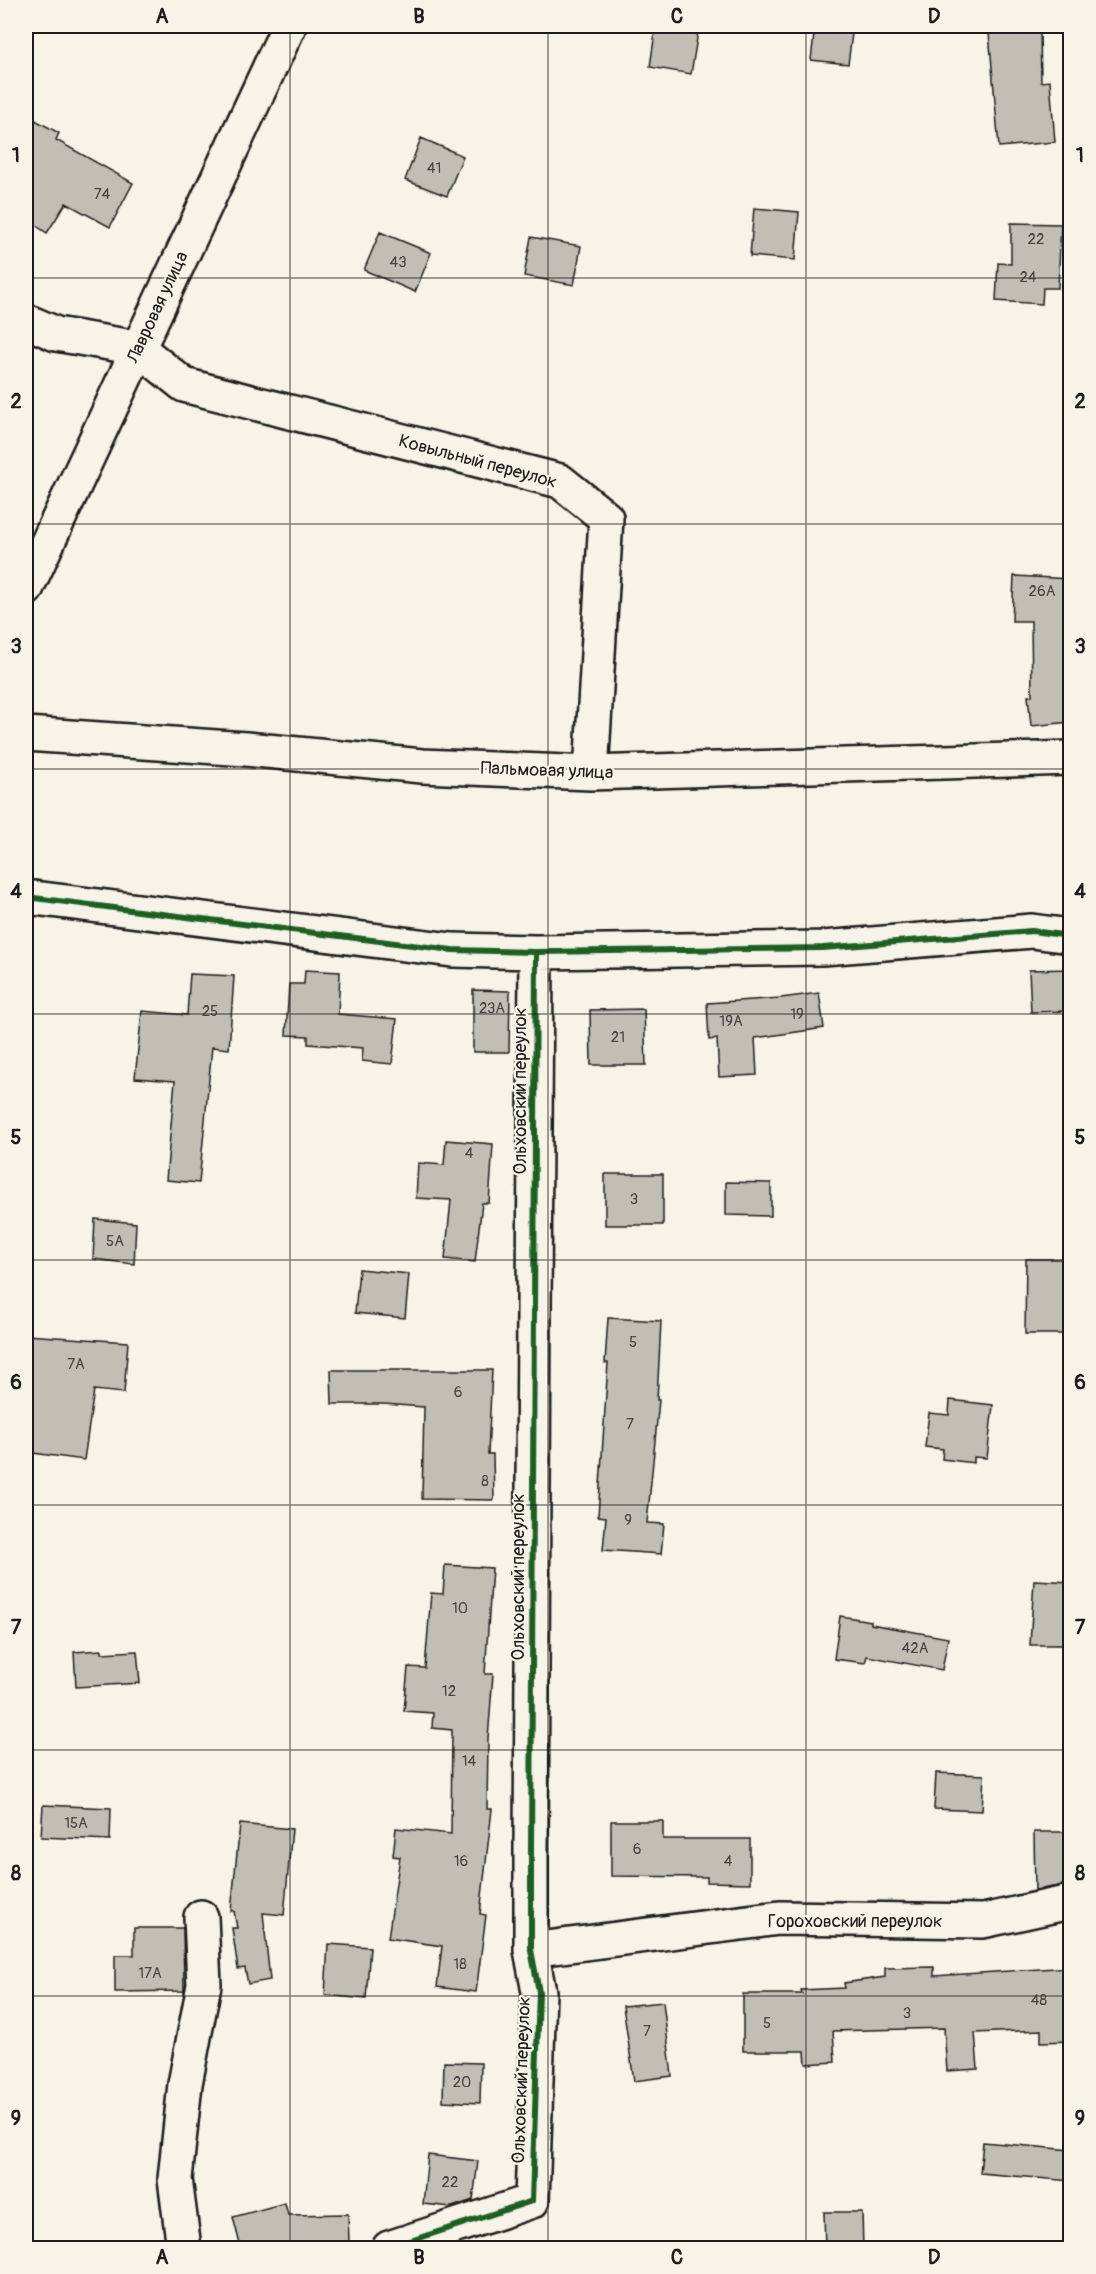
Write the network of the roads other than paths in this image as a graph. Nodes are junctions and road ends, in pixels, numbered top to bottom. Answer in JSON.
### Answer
{"nodes":[{"id":1,"x":289,"y":26,"type":"edge"},
{"id":2,"x":26,"y":321,"type":"edge"},
{"id":3,"x":138,"y":348,"type":"junction"},
{"id":4,"x":26,"y":590,"type":"edge"},
{"id":5,"x":26,"y":734,"type":"edge"},
{"id":6,"x":1071,"y":758,"type":"edge"},
{"id":7,"x":591,"y":773,"type":"junction"},
{"id":8,"x":26,"y":897,"type":"edge"},
{"id":9,"x":1071,"y":936,"type":"edge"},
{"id":10,"x":536,"y":952,"type":"junction"},
{"id":11,"x":1071,"y":1902,"type":"edge"},
{"id":12,"x":201,"y":1917,"type":"dead end"},
{"id":13,"x":531,"y":1950,"type":"junction"},
{"id":14,"x":184,"y":2248,"type":"edge"},
{"id":15,"x":389,"y":2248,"type":"edge"}],
"edges":[{"from":1,"to":3,"type":"street","name":"Лавровая улица"},
{"from":2,"to":3,"type":"street"},
{"from":3,"to":4,"type":"street","name":"Лавровая улица"},
{"from":3,"to":7,"type":"street","name":"Ковыльный переулок"},
{"from":5,"to":7,"type":"street","name":"Пальмовая улица"},
{"from":6,"to":7,"type":"street","name":"Пальмовая улица"},
{"from":8,"to":10,"type":"street"},
{"from":9,"to":10,"type":"street"},
{"from":10,"to":13,"type":"street","name":"Ольховский переулок"},
{"from":11,"to":13,"type":"street","name":"Гороховский переулок"},
{"from":12,"to":14,"type":"street"},
{"from":13,"to":15,"type":"street","name":"Ольховский переулок"}]}
